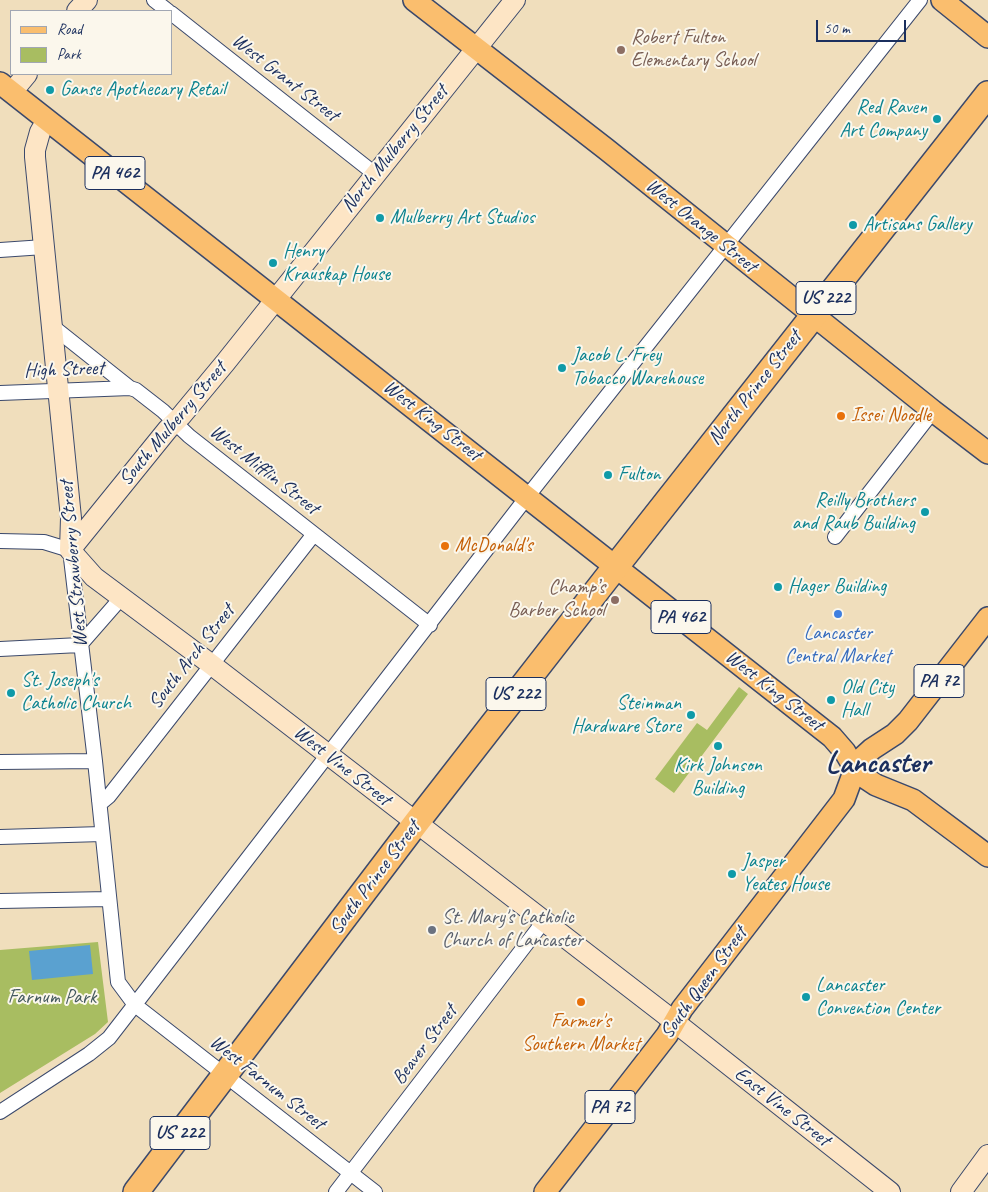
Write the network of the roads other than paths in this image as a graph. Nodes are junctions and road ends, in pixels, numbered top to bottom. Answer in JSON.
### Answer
{"nodes":[{"id":1,"x":86,"y":0,"type":"edge"},
{"id":2,"x":154,"y":0,"type":"edge"},
{"id":3,"x":414,"y":0,"type":"edge"},
{"id":4,"x":515,"y":0,"type":"edge"},
{"id":5,"x":920,"y":0,"type":"edge"},
{"id":6,"x":942,"y":0,"type":"edge"},
{"id":7,"x":78,"y":10,"type":"edge"},
{"id":8,"x":167,"y":10,"type":"edge"},
{"id":9,"x":172,"y":14,"type":"edge"},
{"id":10,"x":988,"y":37,"type":"edge"},
{"id":11,"x":476,"y":48,"type":"junction"},
{"id":12,"x":26,"y":75,"type":"edge"},
{"id":13,"x":4,"y":91,"type":"edge"},
{"id":14,"x":988,"y":94,"type":"edge"},
{"id":15,"x":47,"y":120,"type":"junction"},
{"id":16,"x":375,"y":174,"type":"junction"},
{"id":17,"x":725,"y":245,"type":"junction"},
{"id":18,"x":44,"y":247,"type":"junction"},
{"id":19,"x":0,"y":250,"type":"edge"},
{"id":20,"x":276,"y":299,"type":"junction"},
{"id":21,"x":812,"y":315,"type":"junction"},
{"id":22,"x":52,"y":326,"type":"junction"},
{"id":23,"x":130,"y":388,"type":"junction"},
{"id":24,"x":58,"y":391,"type":"junction"},
{"id":25,"x":0,"y":393,"type":"edge"},
{"id":26,"x":933,"y":411,"type":"junction"},
{"id":27,"x":174,"y":422,"type":"junction"},
{"id":28,"x":988,"y":453,"type":"edge"},
{"id":29,"x":527,"y":497,"type":"junction"},
{"id":30,"x":314,"y":534,"type":"junction"},
{"id":31,"x":836,"y":537,"type":"dead end"},
{"id":32,"x":0,"y":541,"type":"edge"},
{"id":33,"x":70,"y":550,"type":"junction"},
{"id":34,"x":616,"y":566,"type":"junction"},
{"id":35,"x":122,"y":597,"type":"junction"},
{"id":36,"x":988,"y":618,"type":"edge"},
{"id":37,"x":430,"y":625,"type":"junction"},
{"id":38,"x":80,"y":645,"type":"junction"},
{"id":39,"x":0,"y":649,"type":"edge"},
{"id":40,"x":212,"y":665,"type":"junction"},
{"id":41,"x":329,"y":755,"type":"junction"},
{"id":42,"x":95,"y":761,"type":"junction"},
{"id":43,"x":0,"y":762,"type":"edge"},
{"id":44,"x":855,"y":769,"type":"junction"},
{"id":45,"x":99,"y":801,"type":"junction"},
{"id":46,"x":416,"y":823,"type":"junction"},
{"id":47,"x":102,"y":834,"type":"junction"},
{"id":48,"x":0,"y":836,"type":"edge"},
{"id":49,"x":988,"y":856,"type":"edge"},
{"id":50,"x":109,"y":899,"type":"junction"},
{"id":51,"x":0,"y":901,"type":"edge"},
{"id":52,"x":544,"y":921,"type":"junction"},
{"id":53,"x":135,"y":1005,"type":"junction"},
{"id":54,"x":675,"y":1022,"type":"junction"},
{"id":55,"x":225,"y":1074,"type":"junction"},
{"id":56,"x":0,"y":1112,"type":"edge"},
{"id":57,"x":988,"y":1155,"type":"edge"},
{"id":58,"x":351,"y":1174,"type":"junction"},
{"id":59,"x":136,"y":1192,"type":"edge"},
{"id":60,"x":336,"y":1192,"type":"edge"},
{"id":61,"x":375,"y":1192,"type":"edge"},
{"id":62,"x":544,"y":1192,"type":"edge"},
{"id":63,"x":890,"y":1192,"type":"edge"},
{"id":64,"x":961,"y":1192,"type":"edge"}],
"edges":[{"from":1,"to":7,"type":"street"},
{"from":2,"to":8,"type":"street","name":"West Grant Street"},
{"from":3,"to":11,"type":"main road","name":"West Orange Street"},
{"from":4,"to":11,"type":"street","name":"North Mulberry Street"},
{"from":5,"to":17,"type":"street"},
{"from":6,"to":10,"type":"main road"},
{"from":9,"to":16,"type":"street","name":"West Grant Street"},
{"from":11,"to":16,"type":"street","name":"North Mulberry Street"},
{"from":11,"to":17,"type":"main road","name":"West Orange Street"},
{"from":12,"to":13,"type":"street"},
{"from":13,"to":15,"type":"main road","name":"West King Street","number":"PA 462"},
{"from":14,"to":21,"type":"highway","name":"North Prince Street","number":"US 222"},
{"from":15,"to":18,"type":"street","name":"West Strawberry Street"},
{"from":15,"to":20,"type":"main road","name":"West King Street","number":"PA 462"},
{"from":16,"to":20,"type":"street","name":"North Mulberry Street"},
{"from":17,"to":21,"type":"main road","name":"West Orange Street"},
{"from":17,"to":29,"type":"street"},
{"from":18,"to":19,"type":"street"},
{"from":18,"to":22,"type":"street","name":"West Strawberry Street"},
{"from":20,"to":27,"type":"street","name":"South Mulberry Street"},
{"from":20,"to":29,"type":"main road","name":"West King Street","number":"PA 462"},
{"from":21,"to":26,"type":"main road","name":"West Orange Street"},
{"from":21,"to":34,"type":"highway","name":"North Prince Street","number":"US 222"},
{"from":22,"to":23,"type":"street","name":"West Mifflin Street"},
{"from":22,"to":24,"type":"street","name":"West Strawberry Street"},
{"from":23,"to":24,"type":"street","name":"High Street"},
{"from":23,"to":27,"type":"street","name":"West Mifflin Street"},
{"from":24,"to":25,"type":"street","name":"High Street"},
{"from":24,"to":33,"type":"street","name":"West Strawberry Street"},
{"from":26,"to":28,"type":"main road","name":"West Orange Street"},
{"from":26,"to":31,"type":"street"},
{"from":27,"to":30,"type":"street","name":"West Mifflin Street"},
{"from":27,"to":33,"type":"street","name":"South Mulberry Street"},
{"from":29,"to":34,"type":"main road","name":"West King Street","number":"PA 462"},
{"from":29,"to":37,"type":"street"},
{"from":30,"to":37,"type":"street","name":"West Mifflin Street"},
{"from":30,"to":40,"type":"street","name":"South Arch Street"},
{"from":32,"to":33,"type":"street"},
{"from":33,"to":35,"type":"street","name":"West Vine Street"},
{"from":33,"to":38,"type":"street","name":"West Strawberry Street"},
{"from":34,"to":44,"type":"main road","name":"West King Street","number":"PA 462"},
{"from":34,"to":46,"type":"highway","name":"South Prince Street","number":"US 222"},
{"from":35,"to":38,"type":"street"},
{"from":35,"to":40,"type":"street","name":"West Vine Street"},
{"from":36,"to":44,"type":"main road","number":"PA 72"},
{"from":37,"to":41,"type":"street"},
{"from":38,"to":39,"type":"street"},
{"from":38,"to":42,"type":"street","name":"West Strawberry Street"},
{"from":40,"to":41,"type":"street","name":"West Vine Street"},
{"from":40,"to":45,"type":"street","name":"South Arch Street"},
{"from":41,"to":46,"type":"street","name":"West Vine Street"},
{"from":41,"to":53,"type":"street"},
{"from":42,"to":43,"type":"street"},
{"from":42,"to":45,"type":"street","name":"West Strawberry Street"},
{"from":44,"to":49,"type":"main road","number":"PA 462"},
{"from":44,"to":54,"type":"main road","name":"South Queen Street","number":"PA 72"},
{"from":45,"to":47,"type":"street","name":"West Strawberry Street"},
{"from":46,"to":52,"type":"street","name":"West Vine Street"},
{"from":46,"to":55,"type":"highway","name":"South Prince Street","number":"US 222"},
{"from":47,"to":48,"type":"street"},
{"from":47,"to":50,"type":"street","name":"West Strawberry Street"},
{"from":50,"to":51,"type":"street"},
{"from":50,"to":53,"type":"street","name":"West Strawberry Street"},
{"from":52,"to":54,"type":"street","name":"West Vine Street"},
{"from":52,"to":58,"type":"street","name":"Beaver Street"},
{"from":53,"to":55,"type":"street","name":"West Farnum Street"},
{"from":53,"to":56,"type":"street"},
{"from":54,"to":62,"type":"main road","name":"South Queen Street","number":"PA 72"},
{"from":54,"to":63,"type":"street","name":"East Vine Street"},
{"from":55,"to":58,"type":"street","name":"West Farnum Street"},
{"from":55,"to":59,"type":"highway","name":"South Prince Street","number":"US 222"},
{"from":57,"to":64,"type":"street"},
{"from":58,"to":60,"type":"street","name":"Beaver Street"},
{"from":58,"to":61,"type":"street","name":"West Farnum Street"}]}
